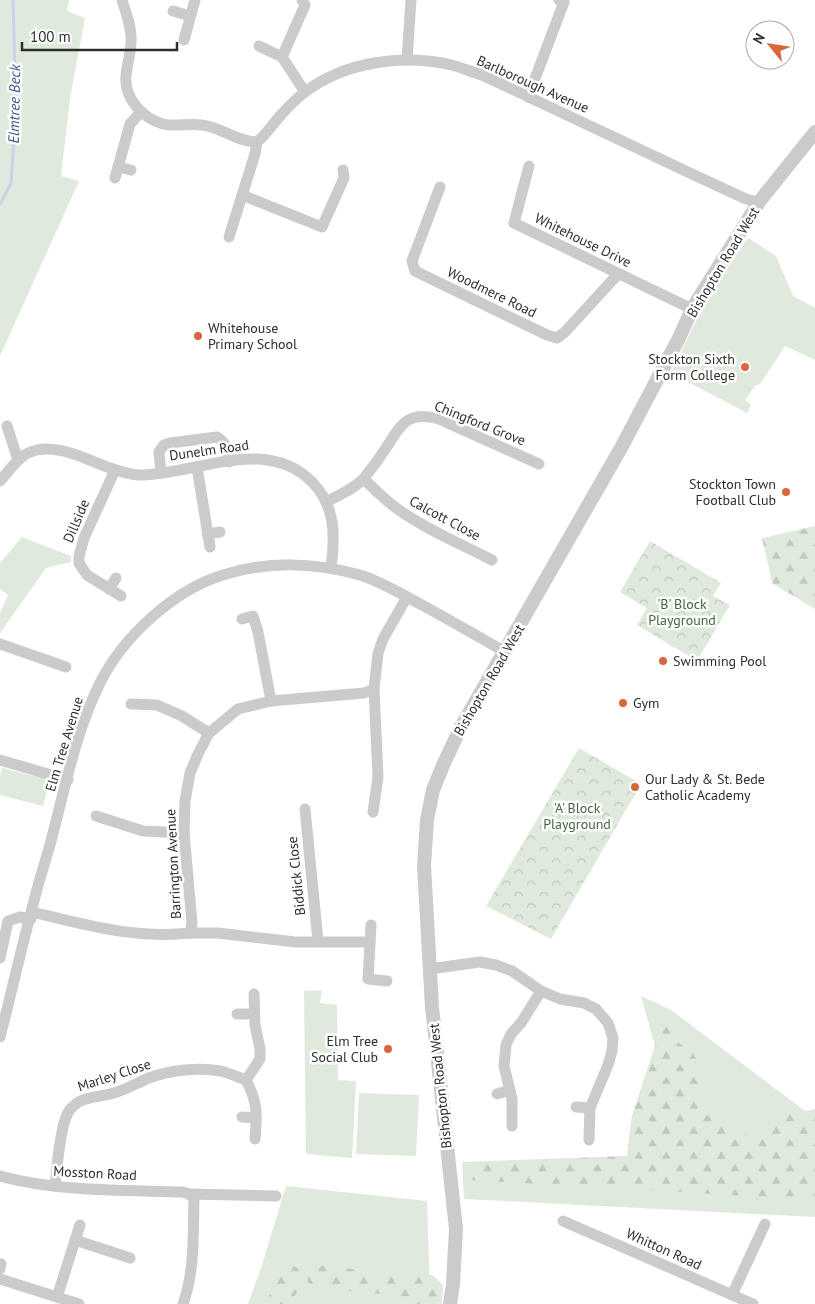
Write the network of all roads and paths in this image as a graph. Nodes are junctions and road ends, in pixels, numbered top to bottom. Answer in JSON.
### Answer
{"nodes":[{"id":1,"x":122,"y":0,"type":"edge"},
{"id":2,"x":195,"y":0,"type":"edge"},
{"id":3,"x":302,"y":0,"type":"edge"},
{"id":4,"x":411,"y":0,"type":"edge"},
{"id":5,"x":563,"y":1,"type":"edge"},
{"id":6,"x":173,"y":11,"type":"dead end"},
{"id":7,"x":190,"y":16,"type":"junction"},
{"id":8,"x":184,"y":40,"type":"dead end"},
{"id":9,"x":259,"y":46,"type":"dead end"},
{"id":10,"x":282,"y":57,"type":"junction"},
{"id":11,"x":407,"y":60,"type":"junction"},
{"id":12,"x":305,"y":92,"type":"junction"},
{"id":13,"x":528,"y":97,"type":"junction"},
{"id":14,"x":140,"y":112,"type":"junction"},
{"id":15,"x":815,"y":132,"type":"edge"},
{"id":16,"x":257,"y":142,"type":"junction"},
{"id":17,"x":529,"y":166,"type":"dead end"},
{"id":18,"x":131,"y":170,"type":"dead end"},
{"id":19,"x":343,"y":170,"type":"dead end"},
{"id":20,"x":440,"y":187,"type":"dead end"},
{"id":21,"x":242,"y":195,"type":"junction"},
{"id":22,"x":759,"y":202,"type":"junction"},
{"id":23,"x":229,"y":237,"type":"dead end"},
{"id":24,"x":618,"y":274,"type":"junction"},
{"id":25,"x":692,"y":309,"type":"junction"},
{"id":26,"x":7,"y":426,"type":"dead end"},
{"id":27,"x":18,"y":460,"type":"junction"},
{"id":28,"x":229,"y":462,"type":"junction"},
{"id":29,"x":539,"y":464,"type":"dead end"},
{"id":30,"x":197,"y":467,"type":"junction"},
{"id":31,"x":115,"y":470,"type":"junction"},
{"id":32,"x":161,"y":472,"type":"junction"},
{"id":33,"x":364,"y":478,"type":"junction"},
{"id":34,"x":0,"y":481,"type":"edge"},
{"id":35,"x":326,"y":502,"type":"junction"},
{"id":36,"x":220,"y":532,"type":"dead end"},
{"id":37,"x":207,"y":534,"type":"junction"},
{"id":38,"x":210,"y":547,"type":"dead end"},
{"id":39,"x":492,"y":560,"type":"dead end"},
{"id":40,"x":331,"y":568,"type":"junction"},
{"id":41,"x":116,"y":578,"type":"dead end"},
{"id":42,"x":109,"y":590,"type":"junction"},
{"id":43,"x":121,"y":596,"type":"dead end"},
{"id":44,"x":407,"y":596,"type":"junction"},
{"id":45,"x":242,"y":619,"type":"dead end"},
{"id":46,"x":0,"y":644,"type":"edge"},
{"id":47,"x":505,"y":652,"type":"junction"},
{"id":48,"x":66,"y":667,"type":"dead end"},
{"id":49,"x":374,"y":689,"type":"junction"},
{"id":50,"x":271,"y":700,"type":"junction"},
{"id":51,"x":131,"y":704,"type":"dead end"},
{"id":52,"x":209,"y":733,"type":"junction"},
{"id":53,"x":0,"y":760,"type":"edge"},
{"id":54,"x":68,"y":780,"type":"junction"},
{"id":55,"x":304,"y":808,"type":"dead end"},
{"id":56,"x":373,"y":812,"type":"dead end"},
{"id":57,"x":96,"y":816,"type":"dead end"},
{"id":58,"x":184,"y":833,"type":"junction"},
{"id":59,"x":31,"y":915,"type":"junction"},
{"id":60,"x":371,"y":925,"type":"dead end"},
{"id":61,"x":190,"y":933,"type":"junction"},
{"id":62,"x":318,"y":941,"type":"junction"},
{"id":63,"x":370,"y":942,"type":"junction"},
{"id":64,"x":0,"y":958,"type":"edge"},
{"id":65,"x":429,"y":969,"type":"junction"},
{"id":66,"x":387,"y":981,"type":"dead end"},
{"id":67,"x":541,"y":991,"type":"junction"},
{"id":68,"x":254,"y":994,"type":"dead end"},
{"id":69,"x":4,"y":1004,"type":"edge"},
{"id":70,"x":237,"y":1014,"type":"dead end"},
{"id":71,"x":254,"y":1014,"type":"junction"},
{"id":72,"x":0,"y":1037,"type":"edge"},
{"id":73,"x":246,"y":1080,"type":"junction"},
{"id":74,"x":510,"y":1090,"type":"junction"},
{"id":75,"x":497,"y":1094,"type":"dead end"},
{"id":76,"x":576,"y":1107,"type":"dead end"},
{"id":77,"x":590,"y":1108,"type":"junction"},
{"id":78,"x":242,"y":1117,"type":"dead end"},
{"id":79,"x":256,"y":1118,"type":"junction"},
{"id":80,"x":512,"y":1126,"type":"dead end"},
{"id":81,"x":255,"y":1139,"type":"dead end"},
{"id":82,"x":589,"y":1140,"type":"dead end"},
{"id":83,"x":0,"y":1176,"type":"edge"},
{"id":84,"x":55,"y":1186,"type":"junction"},
{"id":85,"x":276,"y":1196,"type":"dead end"},
{"id":86,"x":192,"y":1197,"type":"junction"},
{"id":87,"x":563,"y":1221,"type":"dead end"},
{"id":88,"x":765,"y":1224,"type":"dead end"},
{"id":89,"x":80,"y":1225,"type":"dead end"},
{"id":90,"x":75,"y":1240,"type":"junction"},
{"id":91,"x":130,"y":1258,"type":"dead end"},
{"id":92,"x":0,"y":1279,"type":"edge"},
{"id":93,"x":732,"y":1295,"type":"junction"},
{"id":94,"x":57,"y":1297,"type":"junction"},
{"id":95,"x":79,"y":1304,"type":"edge"},
{"id":96,"x":183,"y":1304,"type":"edge"},
{"id":97,"x":450,"y":1304,"type":"edge"},
{"id":98,"x":753,"y":1304,"type":"edge"}],
"edges":[{"from":1,"to":14,"type":"street"},
{"from":2,"to":7,"type":"street"},
{"from":3,"to":10,"type":"street"},
{"from":4,"to":11,"type":"street"},
{"from":5,"to":13,"type":"street"},
{"from":6,"to":7,"type":"street"},
{"from":7,"to":8,"type":"street"},
{"from":9,"to":10,"type":"street"},
{"from":10,"to":12,"type":"street"},
{"from":11,"to":12,"type":"street","name":"Barlborough Avenue"},
{"from":11,"to":13,"type":"street","name":"Barlborough Avenue"},
{"from":12,"to":16,"type":"street","name":"Barlborough Avenue"},
{"from":13,"to":22,"type":"street","name":"Barlborough Avenue"},
{"from":14,"to":16,"type":"street"},
{"from":14,"to":18,"type":"street"},
{"from":15,"to":22,"type":"street","name":"Bishopton Road West"},
{"from":16,"to":21,"type":"street","name":"Barlborough Avenue"},
{"from":17,"to":24,"type":"street","name":"Whitehouse Drive"},
{"from":19,"to":21,"type":"street"},
{"from":20,"to":24,"type":"street","name":"Woodmere Road"},
{"from":21,"to":23,"type":"street","name":"Barlborough Avenue"},
{"from":22,"to":25,"type":"street","name":"Bishopton Road West"},
{"from":24,"to":25,"type":"street","name":"Whitehouse Drive"},
{"from":25,"to":47,"type":"street","name":"Bishopton Road West"},
{"from":26,"to":27,"type":"street"},
{"from":27,"to":31,"type":"street","name":"Dunelm Road"},
{"from":27,"to":34,"type":"street","name":"Dunelm Road"},
{"from":28,"to":30,"type":"street","name":"Dunelm Road"},
{"from":28,"to":32,"type":"street"},
{"from":28,"to":35,"type":"street","name":"Dunelm Road"},
{"from":29,"to":33,"type":"street","name":"Chingford Grove"},
{"from":30,"to":32,"type":"street","name":"Dunelm Road"},
{"from":30,"to":37,"type":"street"},
{"from":31,"to":32,"type":"street","name":"Dunelm Road"},
{"from":31,"to":42,"type":"street","name":"Dillside"},
{"from":33,"to":35,"type":"street","name":"Chingford Grove"},
{"from":33,"to":39,"type":"street","name":"Calcott Close"},
{"from":35,"to":40,"type":"street","name":"Dunelm Road"},
{"from":36,"to":37,"type":"street"},
{"from":37,"to":38,"type":"street"},
{"from":40,"to":44,"type":"street","name":"Elm Tree Avenue"},
{"from":40,"to":54,"type":"street","name":"Elm Tree Avenue"},
{"from":41,"to":42,"type":"street"},
{"from":42,"to":43,"type":"street","name":"Dillside"},
{"from":44,"to":47,"type":"street","name":"Elm Tree Avenue"},
{"from":44,"to":49,"type":"street"},
{"from":45,"to":50,"type":"street"},
{"from":46,"to":48,"type":"street"},
{"from":47,"to":65,"type":"street","name":"Bishopton Road West"},
{"from":49,"to":50,"type":"street","name":"Barrington Avenue"},
{"from":49,"to":56,"type":"street"},
{"from":50,"to":52,"type":"street","name":"Barrington Avenue"},
{"from":51,"to":52,"type":"street"},
{"from":52,"to":58,"type":"street","name":"Barrington Avenue"},
{"from":53,"to":54,"type":"street"},
{"from":54,"to":59,"type":"street","name":"Elm Tree Avenue"},
{"from":55,"to":62,"type":"street","name":"Biddick Close"},
{"from":57,"to":58,"type":"street"},
{"from":58,"to":61,"type":"street","name":"Barrington Avenue"},
{"from":59,"to":61,"type":"street","name":"Barrington Avenue"},
{"from":59,"to":64,"type":"street"},
{"from":59,"to":69,"type":"street","name":"Elm Tree Avenue"},
{"from":60,"to":63,"type":"street"},
{"from":61,"to":62,"type":"street"},
{"from":62,"to":63,"type":"street"},
{"from":63,"to":66,"type":"street"},
{"from":65,"to":67,"type":"street"},
{"from":65,"to":97,"type":"street","name":"Bishopton Road West"},
{"from":67,"to":74,"type":"street"},
{"from":67,"to":77,"type":"street"},
{"from":68,"to":71,"type":"street"},
{"from":69,"to":72,"type":"street","name":"Elm Tree Avenue"},
{"from":70,"to":71,"type":"street"},
{"from":71,"to":73,"type":"street"},
{"from":73,"to":79,"type":"street"},
{"from":73,"to":84,"type":"street","name":"Marley Close"},
{"from":74,"to":75,"type":"street"},
{"from":74,"to":80,"type":"street"},
{"from":76,"to":77,"type":"street"},
{"from":77,"to":82,"type":"street"},
{"from":78,"to":79,"type":"street"},
{"from":79,"to":81,"type":"street"},
{"from":83,"to":84,"type":"street","name":"Mosston Road"},
{"from":84,"to":86,"type":"street","name":"Mosston Road"},
{"from":85,"to":86,"type":"street","name":"Mosston Road"},
{"from":86,"to":96,"type":"street"},
{"from":87,"to":93,"type":"street","name":"Whitton Road"},
{"from":88,"to":93,"type":"street"},
{"from":89,"to":90,"type":"street"},
{"from":90,"to":91,"type":"street"},
{"from":90,"to":94,"type":"street"},
{"from":92,"to":94,"type":"street"},
{"from":93,"to":98,"type":"street","name":"Whitton Road"},
{"from":94,"to":95,"type":"street"}]}
